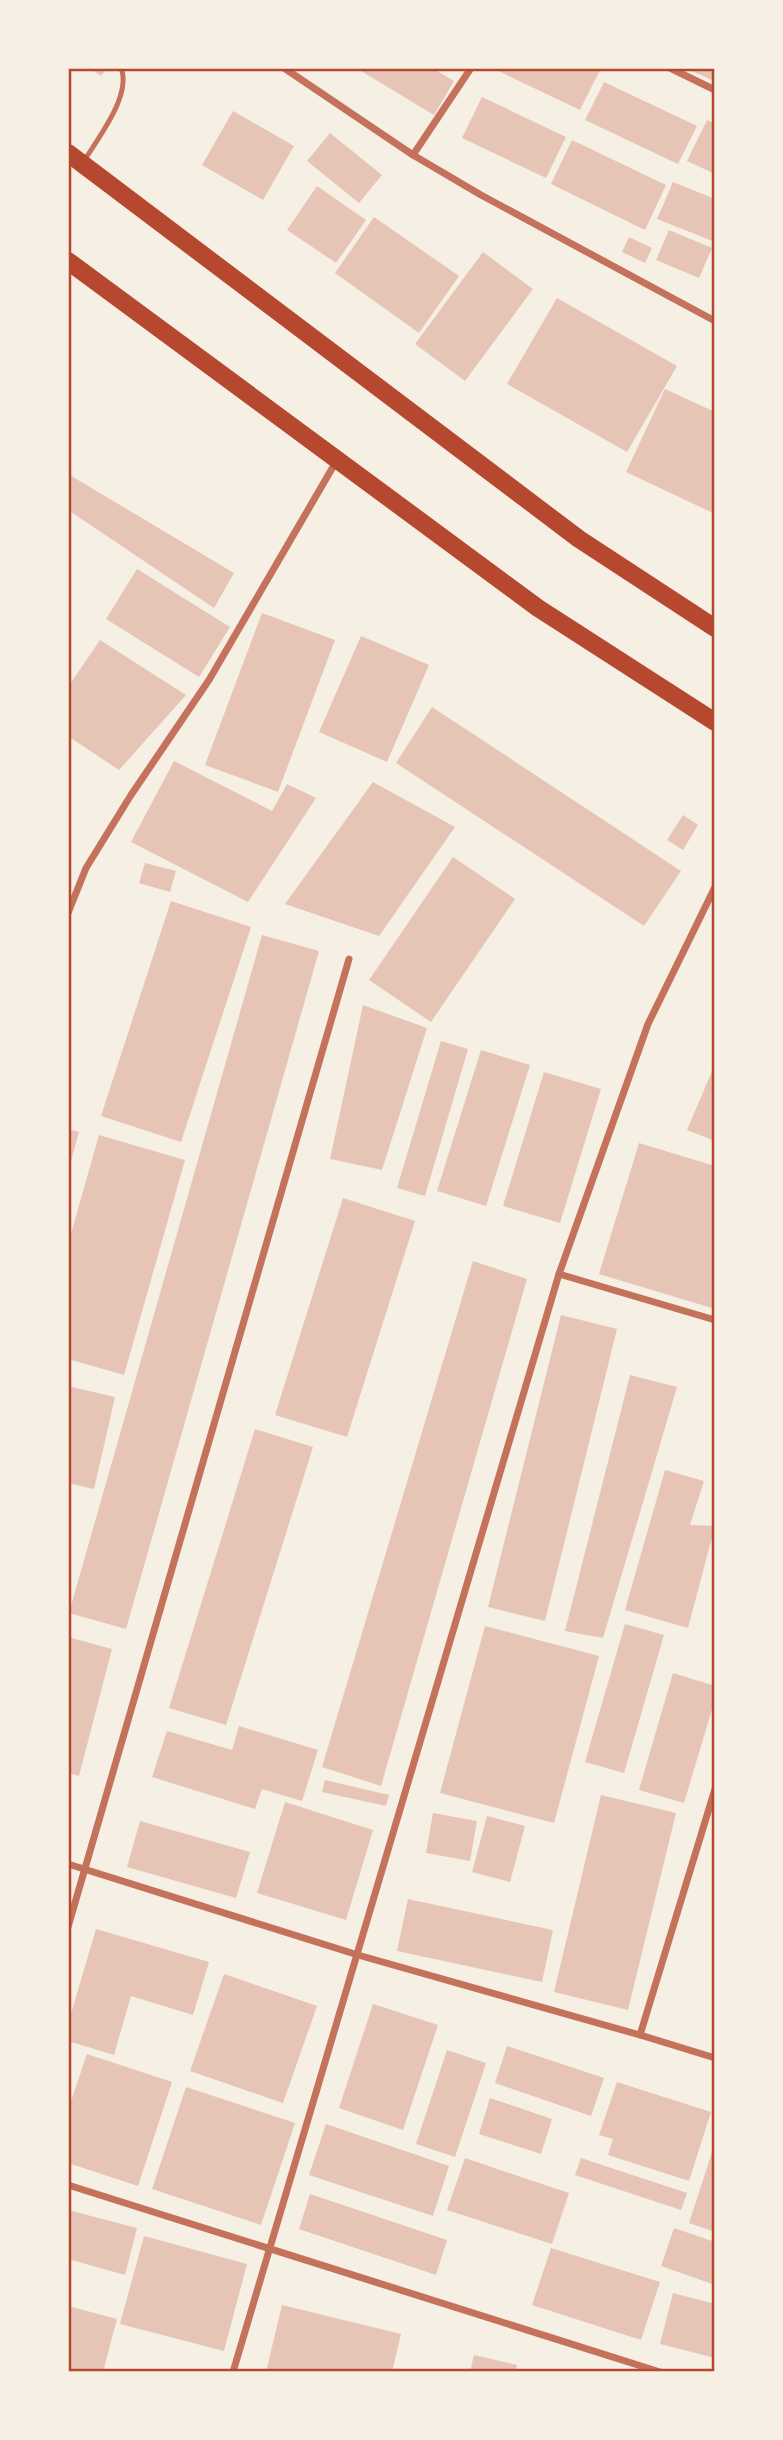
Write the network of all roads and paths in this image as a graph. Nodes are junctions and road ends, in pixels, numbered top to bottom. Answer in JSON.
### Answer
{"nodes":[{"id":1,"x":121,"y":68,"type":"edge"},
{"id":2,"x":284,"y":68,"type":"edge"},
{"id":3,"x":471,"y":68,"type":"edge"},
{"id":4,"x":670,"y":68,"type":"edge"},
{"id":5,"x":715,"y":90,"type":"edge"},
{"id":6,"x":413,"y":155,"type":"junction"},
{"id":7,"x":76,"y":159,"type":"edge"},
{"id":8,"x":68,"y":261,"type":"edge"},
{"id":9,"x":715,"y":321,"type":"edge"},
{"id":10,"x":337,"y":460,"type":"junction"},
{"id":11,"x":715,"y":628,"type":"edge"},
{"id":12,"x":715,"y":722,"type":"edge"},
{"id":13,"x":715,"y":887,"type":"edge"},
{"id":14,"x":68,"y":913,"type":"edge"},
{"id":15,"x":349,"y":959,"type":"dead end"},
{"id":16,"x":559,"y":1274,"type":"junction"},
{"id":17,"x":715,"y":1320,"type":"edge"},
{"id":18,"x":715,"y":1789,"type":"edge"},
{"id":19,"x":68,"y":1864,"type":"edge"},
{"id":20,"x":86,"y":1870,"type":"junction"},
{"id":21,"x":68,"y":1927,"type":"edge"},
{"id":22,"x":358,"y":1955,"type":"junction"},
{"id":23,"x":640,"y":2035,"type":"junction"},
{"id":24,"x":715,"y":2058,"type":"edge"},
{"id":25,"x":68,"y":2185,"type":"edge"},
{"id":26,"x":269,"y":2249,"type":"junction"},
{"id":27,"x":233,"y":2372,"type":"edge"},
{"id":28,"x":660,"y":2372,"type":"edge"}],
"edges":[{"from":1,"to":7,"type":"lane"},
{"from":2,"to":6,"type":"street"},
{"from":3,"to":6,"type":"street"},
{"from":4,"to":5,"type":"street"},
{"from":6,"to":9,"type":"street"},
{"from":7,"to":11,"type":"main road"},
{"from":8,"to":10,"type":"main road"},
{"from":10,"to":12,"type":"main road"},
{"from":10,"to":14,"type":"street"},
{"from":13,"to":16,"type":"street"},
{"from":15,"to":20,"type":"street"},
{"from":16,"to":17,"type":"street"},
{"from":16,"to":22,"type":"street"},
{"from":18,"to":23,"type":"street"},
{"from":19,"to":20,"type":"street"},
{"from":20,"to":21,"type":"street"},
{"from":20,"to":22,"type":"street"},
{"from":22,"to":23,"type":"street"},
{"from":22,"to":26,"type":"street"},
{"from":23,"to":24,"type":"street"},
{"from":25,"to":26,"type":"street"},
{"from":26,"to":27,"type":"street"},
{"from":26,"to":28,"type":"street"}]}
